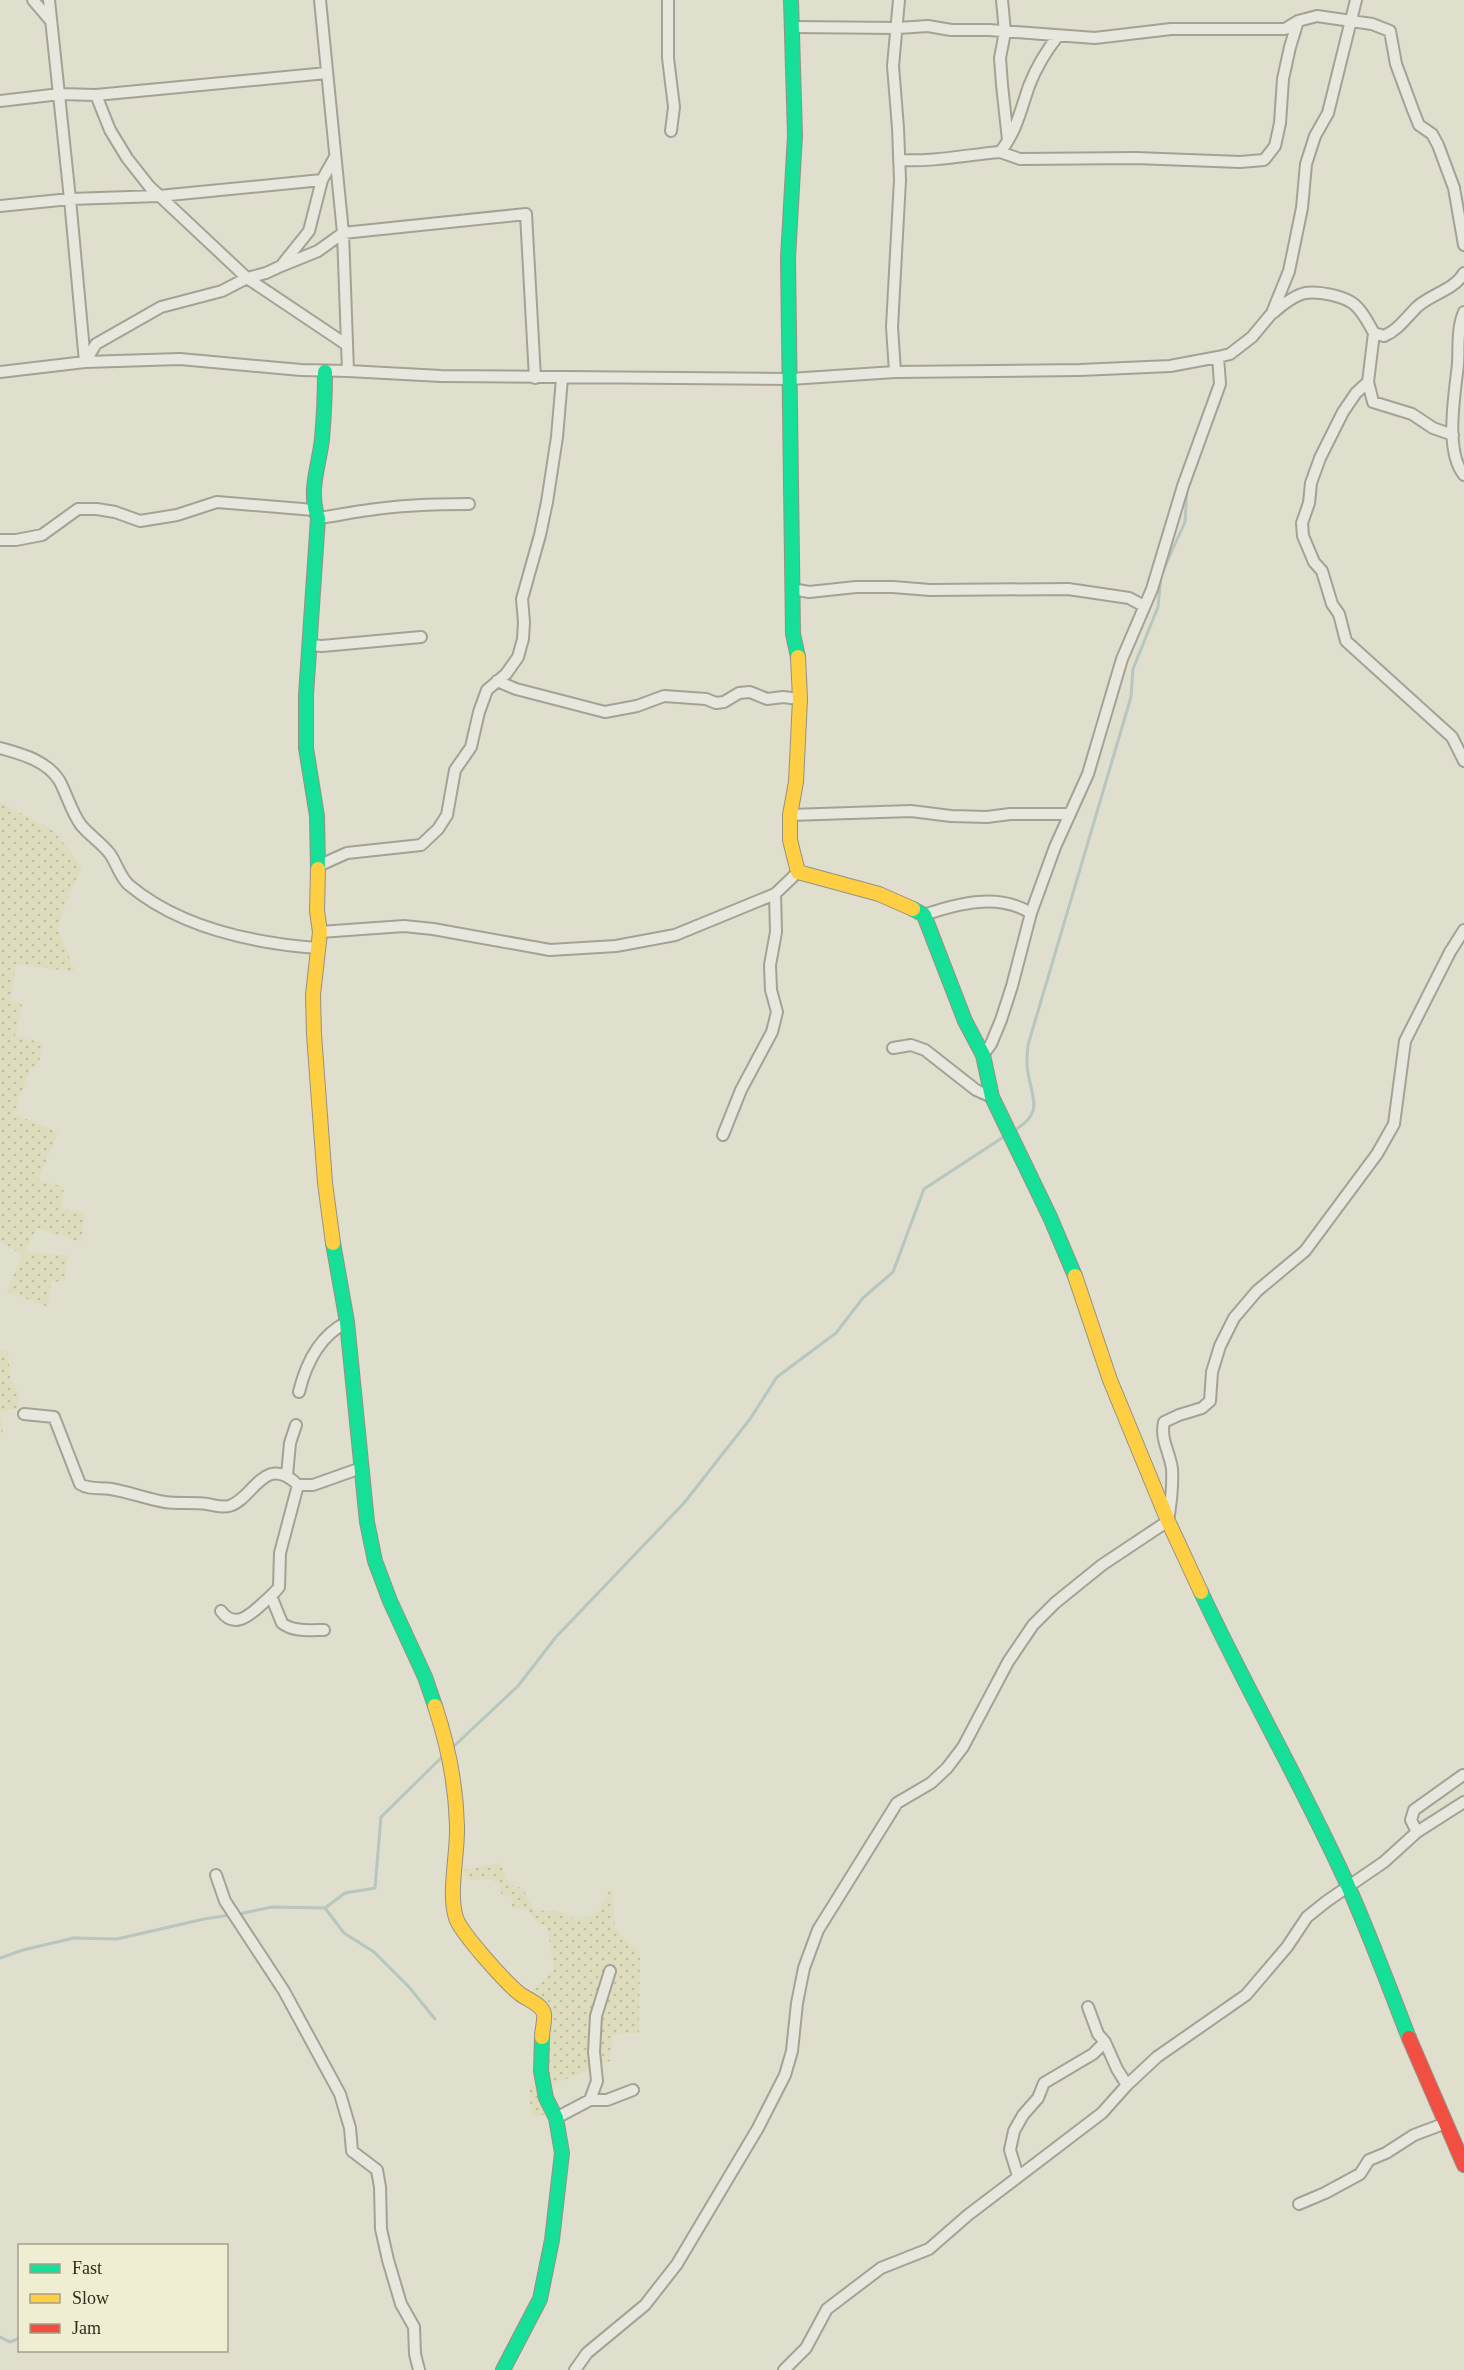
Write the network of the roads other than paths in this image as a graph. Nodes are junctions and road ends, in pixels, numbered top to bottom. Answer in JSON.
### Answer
{"nodes":[{"id":1,"x":33,"y":0,"type":"edge"},
{"id":2,"x":49,"y":0,"type":"edge"},
{"id":3,"x":320,"y":0,"type":"edge"},
{"id":4,"x":668,"y":0,"type":"edge"},
{"id":5,"x":791,"y":0,"type":"edge"},
{"id":6,"x":899,"y":0,"type":"edge"},
{"id":7,"x":1002,"y":0,"type":"edge"},
{"id":8,"x":1356,"y":0,"type":"edge"},
{"id":9,"x":50,"y":20,"type":"junction"},
{"id":10,"x":1298,"y":21,"type":"junction"},
{"id":11,"x":1350,"y":21,"type":"junction"},
{"id":12,"x":792,"y":27,"type":"junction"},
{"id":13,"x":898,"y":28,"type":"junction"},
{"id":14,"x":1005,"y":32,"type":"junction"},
{"id":15,"x":1058,"y":36,"type":"junction"},
{"id":16,"x":327,"y":73,"type":"junction"},
{"id":17,"x":60,"y":94,"type":"junction"},
{"id":18,"x":96,"y":95,"type":"junction"},
{"id":19,"x":0,"y":101,"type":"edge"},
{"id":20,"x":670,"y":131,"type":"dead end"},
{"id":21,"x":1009,"y":142,"type":"junction"},
{"id":22,"x":1000,"y":152,"type":"junction"},
{"id":23,"x":335,"y":157,"type":"junction"},
{"id":24,"x":898,"y":160,"type":"junction"},
{"id":25,"x":322,"y":180,"type":"junction"},
{"id":26,"x":159,"y":196,"type":"junction"},
{"id":27,"x":70,"y":200,"type":"junction"},
{"id":28,"x":0,"y":207,"type":"edge"},
{"id":29,"x":343,"y":233,"type":"junction"},
{"id":30,"x":1464,"y":245,"type":"edge"},
{"id":31,"x":281,"y":266,"type":"junction"},
{"id":32,"x":1464,"y":273,"type":"edge"},
{"id":33,"x":247,"y":278,"type":"junction"},
{"id":34,"x":1464,"y":312,"type":"edge"},
{"id":35,"x":1272,"y":313,"type":"junction"},
{"id":36,"x":1374,"y":333,"type":"junction"},
{"id":37,"x":347,"y":345,"type":"junction"},
{"id":38,"x":1218,"y":357,"type":"junction"},
{"id":39,"x":85,"y":362,"type":"junction"},
{"id":40,"x":348,"y":370,"type":"junction"},
{"id":41,"x":0,"y":372,"type":"edge"},
{"id":42,"x":326,"y":372,"type":"junction"},
{"id":43,"x":896,"y":372,"type":"junction"},
{"id":44,"x":535,"y":378,"type":"junction"},
{"id":45,"x":562,"y":378,"type":"junction"},
{"id":46,"x":790,"y":379,"type":"junction"},
{"id":47,"x":1368,"y":382,"type":"junction"},
{"id":48,"x":1453,"y":435,"type":"junction"},
{"id":49,"x":1464,"y":475,"type":"edge"},
{"id":50,"x":469,"y":504,"type":"dead end"},
{"id":51,"x":316,"y":514,"type":"junction"},
{"id":52,"x":0,"y":540,"type":"edge"},
{"id":53,"x":792,"y":589,"type":"junction"},
{"id":54,"x":1144,"y":606,"type":"junction"},
{"id":55,"x":421,"y":637,"type":"dead end"},
{"id":56,"x":309,"y":645,"type":"junction"},
{"id":57,"x":497,"y":681,"type":"junction"},
{"id":58,"x":800,"y":699,"type":"junction"},
{"id":59,"x":0,"y":748,"type":"edge"},
{"id":60,"x":1464,"y":761,"type":"edge"},
{"id":61,"x":1070,"y":814,"type":"junction"},
{"id":62,"x":790,"y":815,"type":"junction"},
{"id":63,"x":318,"y":866,"type":"junction"},
{"id":64,"x":798,"y":872,"type":"junction"},
{"id":65,"x":775,"y":894,"type":"junction"},
{"id":66,"x":1031,"y":913,"type":"junction"},
{"id":67,"x":924,"y":915,"type":"junction"},
{"id":68,"x":1464,"y":930,"type":"edge"},
{"id":69,"x":320,"y":932,"type":"junction"},
{"id":70,"x":317,"y":948,"type":"junction"},
{"id":71,"x":893,"y":1048,"type":"dead end"},
{"id":72,"x":983,"y":1055,"type":"junction"},
{"id":73,"x":992,"y":1097,"type":"junction"},
{"id":74,"x":723,"y":1135,"type":"dead end"},
{"id":75,"x":347,"y":1322,"type":"junction"},
{"id":76,"x":299,"y":1392,"type":"dead end"},
{"id":77,"x":24,"y":1414,"type":"dead end"},
{"id":78,"x":296,"y":1425,"type":"dead end"},
{"id":79,"x":361,"y":1468,"type":"junction"},
{"id":80,"x":287,"y":1475,"type":"junction"},
{"id":81,"x":298,"y":1485,"type":"junction"},
{"id":82,"x":1168,"y":1521,"type":"junction"},
{"id":83,"x":271,"y":1596,"type":"junction"},
{"id":84,"x":221,"y":1611,"type":"dead end"},
{"id":85,"x":324,"y":1630,"type":"dead end"},
{"id":86,"x":1462,"y":1775,"type":"dead end"},
{"id":87,"x":1464,"y":1802,"type":"edge"},
{"id":88,"x":1417,"y":1832,"type":"junction"},
{"id":89,"x":216,"y":1875,"type":"dead end"},
{"id":90,"x":1348,"y":1886,"type":"junction"},
{"id":91,"x":610,"y":1971,"type":"dead end"},
{"id":92,"x":1088,"y":2007,"type":"dead end"},
{"id":93,"x":1105,"y":2042,"type":"junction"},
{"id":94,"x":1127,"y":2085,"type":"junction"},
{"id":95,"x":633,"y":2090,"type":"dead end"},
{"id":96,"x":590,"y":2100,"type":"junction"},
{"id":97,"x":556,"y":2118,"type":"junction"},
{"id":98,"x":1446,"y":2123,"type":"junction"},
{"id":99,"x":1464,"y":2165,"type":"edge"},
{"id":100,"x":1018,"y":2176,"type":"junction"},
{"id":101,"x":1299,"y":2204,"type":"dead end"},
{"id":102,"x":419,"y":2370,"type":"edge"},
{"id":103,"x":502,"y":2370,"type":"edge"},
{"id":104,"x":575,"y":2370,"type":"edge"},
{"id":105,"x":784,"y":2370,"type":"edge"}],
"edges":[{"from":1,"to":9,"type":"street"},
{"from":2,"to":9,"type":"street"},
{"from":3,"to":16,"type":"street"},
{"from":4,"to":20,"type":"street"},
{"from":5,"to":12,"type":"street"},
{"from":6,"to":13,"type":"street"},
{"from":7,"to":14,"type":"street"},
{"from":8,"to":11,"type":"street"},
{"from":9,"to":17,"type":"street"},
{"from":10,"to":11,"type":"street"},
{"from":10,"to":15,"type":"street"},
{"from":10,"to":22,"type":"street"},
{"from":11,"to":30,"type":"street"},
{"from":11,"to":35,"type":"street"},
{"from":12,"to":13,"type":"street"},
{"from":12,"to":46,"type":"street"},
{"from":13,"to":14,"type":"street"},
{"from":13,"to":24,"type":"street"},
{"from":14,"to":15,"type":"street"},
{"from":14,"to":21,"type":"street"},
{"from":15,"to":21,"type":"street"},
{"from":16,"to":18,"type":"street"},
{"from":16,"to":23,"type":"street"},
{"from":17,"to":18,"type":"street"},
{"from":17,"to":19,"type":"street"},
{"from":17,"to":27,"type":"street"},
{"from":18,"to":26,"type":"street"},
{"from":21,"to":22,"type":"street"},
{"from":22,"to":24,"type":"street"},
{"from":23,"to":25,"type":"street"},
{"from":23,"to":29,"type":"street"},
{"from":24,"to":43,"type":"street"},
{"from":25,"to":26,"type":"street"},
{"from":25,"to":31,"type":"street"},
{"from":26,"to":27,"type":"street"},
{"from":26,"to":33,"type":"street"},
{"from":27,"to":28,"type":"street"},
{"from":27,"to":39,"type":"street"},
{"from":29,"to":31,"type":"street"},
{"from":29,"to":37,"type":"street"},
{"from":29,"to":44,"type":"street"},
{"from":31,"to":33,"type":"street"},
{"from":32,"to":36,"type":"street"},
{"from":33,"to":37,"type":"street"},
{"from":33,"to":39,"type":"street"},
{"from":34,"to":48,"type":"street"},
{"from":35,"to":36,"type":"street"},
{"from":35,"to":38,"type":"street"},
{"from":36,"to":47,"type":"street"},
{"from":37,"to":40,"type":"street"},
{"from":38,"to":43,"type":"street"},
{"from":38,"to":54,"type":"street"},
{"from":39,"to":41,"type":"street"},
{"from":39,"to":42,"type":"street"},
{"from":40,"to":42,"type":"street"},
{"from":40,"to":44,"type":"street"},
{"from":42,"to":51,"type":"street"},
{"from":43,"to":46,"type":"street"},
{"from":44,"to":45,"type":"street"},
{"from":45,"to":46,"type":"street"},
{"from":45,"to":57,"type":"street"},
{"from":46,"to":53,"type":"street"},
{"from":47,"to":48,"type":"street"},
{"from":47,"to":60,"type":"street"},
{"from":48,"to":49,"type":"street"},
{"from":50,"to":51,"type":"street"},
{"from":51,"to":52,"type":"street"},
{"from":51,"to":56,"type":"street"},
{"from":53,"to":54,"type":"street"},
{"from":53,"to":58,"type":"street"},
{"from":54,"to":61,"type":"street"},
{"from":55,"to":56,"type":"street"},
{"from":56,"to":63,"type":"street"},
{"from":57,"to":58,"type":"street"},
{"from":57,"to":63,"type":"street"},
{"from":58,"to":62,"type":"street"},
{"from":59,"to":70,"type":"street"},
{"from":61,"to":62,"type":"street"},
{"from":61,"to":66,"type":"street"},
{"from":62,"to":64,"type":"street"},
{"from":63,"to":69,"type":"street"},
{"from":64,"to":65,"type":"street"},
{"from":64,"to":67,"type":"street"},
{"from":65,"to":69,"type":"street"},
{"from":65,"to":74,"type":"street"},
{"from":66,"to":67,"type":"street"},
{"from":66,"to":72,"type":"street"},
{"from":67,"to":72,"type":"street"},
{"from":68,"to":82,"type":"street"},
{"from":69,"to":70,"type":"street"},
{"from":70,"to":75,"type":"street"},
{"from":71,"to":73,"type":"street"},
{"from":72,"to":73,"type":"street"},
{"from":73,"to":82,"type":"street"},
{"from":75,"to":76,"type":"street"},
{"from":75,"to":79,"type":"street"},
{"from":77,"to":80,"type":"street"},
{"from":78,"to":80,"type":"street"},
{"from":79,"to":81,"type":"street"},
{"from":79,"to":97,"type":"street"},
{"from":80,"to":81,"type":"street"},
{"from":81,"to":83,"type":"street"},
{"from":82,"to":90,"type":"street"},
{"from":82,"to":104,"type":"street"},
{"from":83,"to":84,"type":"street"},
{"from":83,"to":85,"type":"street"},
{"from":86,"to":88,"type":"street"},
{"from":87,"to":88,"type":"street"},
{"from":88,"to":90,"type":"street"},
{"from":89,"to":102,"type":"street"},
{"from":90,"to":94,"type":"street"},
{"from":90,"to":98,"type":"street"},
{"from":91,"to":96,"type":"street"},
{"from":92,"to":93,"type":"street"},
{"from":93,"to":94,"type":"street"},
{"from":93,"to":100,"type":"street"},
{"from":94,"to":100,"type":"street"},
{"from":95,"to":96,"type":"street"},
{"from":96,"to":97,"type":"street"},
{"from":97,"to":103,"type":"street"},
{"from":98,"to":99,"type":"street"},
{"from":98,"to":101,"type":"street"},
{"from":100,"to":105,"type":"street"}]}
